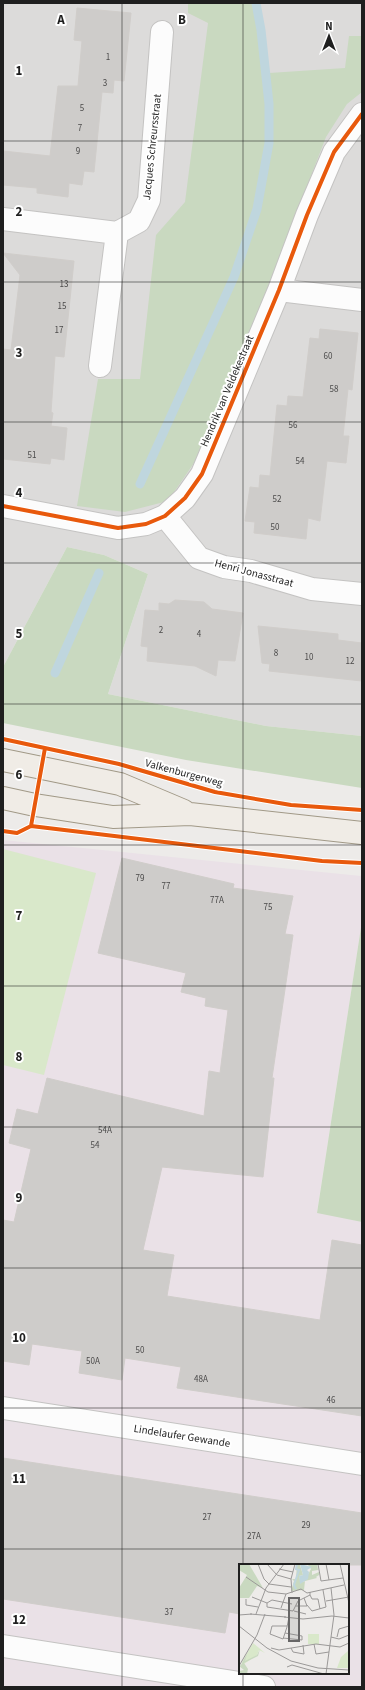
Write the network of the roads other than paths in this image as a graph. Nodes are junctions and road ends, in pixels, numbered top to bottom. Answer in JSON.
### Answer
{"nodes":[{"id":1,"x":162,"y":32,"type":"dead end"},
{"id":2,"x":362,"y":114,"type":"edge"},
{"id":3,"x":3,"y":219,"type":"edge"},
{"id":4,"x":117,"y":233,"type":"junction"},
{"id":5,"x":279,"y":290,"type":"junction"},
{"id":6,"x":362,"y":300,"type":"edge"},
{"id":7,"x":100,"y":366,"type":"dead end"},
{"id":8,"x":3,"y":506,"type":"edge"},
{"id":9,"x":165,"y":516,"type":"junction"},
{"id":10,"x":362,"y":594,"type":"edge"},
{"id":11,"x":3,"y":760,"type":"edge"},
{"id":12,"x":3,"y":798,"type":"edge"},
{"id":13,"x":190,"y":814,"type":"junction"},
{"id":14,"x":362,"y":833,"type":"edge"},
{"id":15,"x":3,"y":1408,"type":"edge"},
{"id":16,"x":362,"y":1464,"type":"edge"},
{"id":17,"x":3,"y":1646,"type":"edge"},
{"id":18,"x":264,"y":1687,"type":"edge"}],
"edges":[{"from":1,"to":4,"type":"street","name":"Jacques Schreursstraat"},
{"from":2,"to":5,"type":"street","name":"Hendrik van Veldekestraat"},
{"from":3,"to":4,"type":"street"},
{"from":4,"to":7,"type":"street"},
{"from":5,"to":6,"type":"street"},
{"from":5,"to":9,"type":"street","name":"Hendrik van Veldekestraat"},
{"from":8,"to":9,"type":"street","name":"Hendrik van Veldekestraat"},
{"from":9,"to":10,"type":"street","name":"Henri Jonasstraat"},
{"from":11,"to":13,"type":"main road"},
{"from":12,"to":13,"type":"main road"},
{"from":13,"to":14,"type":"main road"},
{"from":15,"to":16,"type":"street","name":"Lindelaufer Gewande"},
{"from":17,"to":18,"type":"street"}]}
